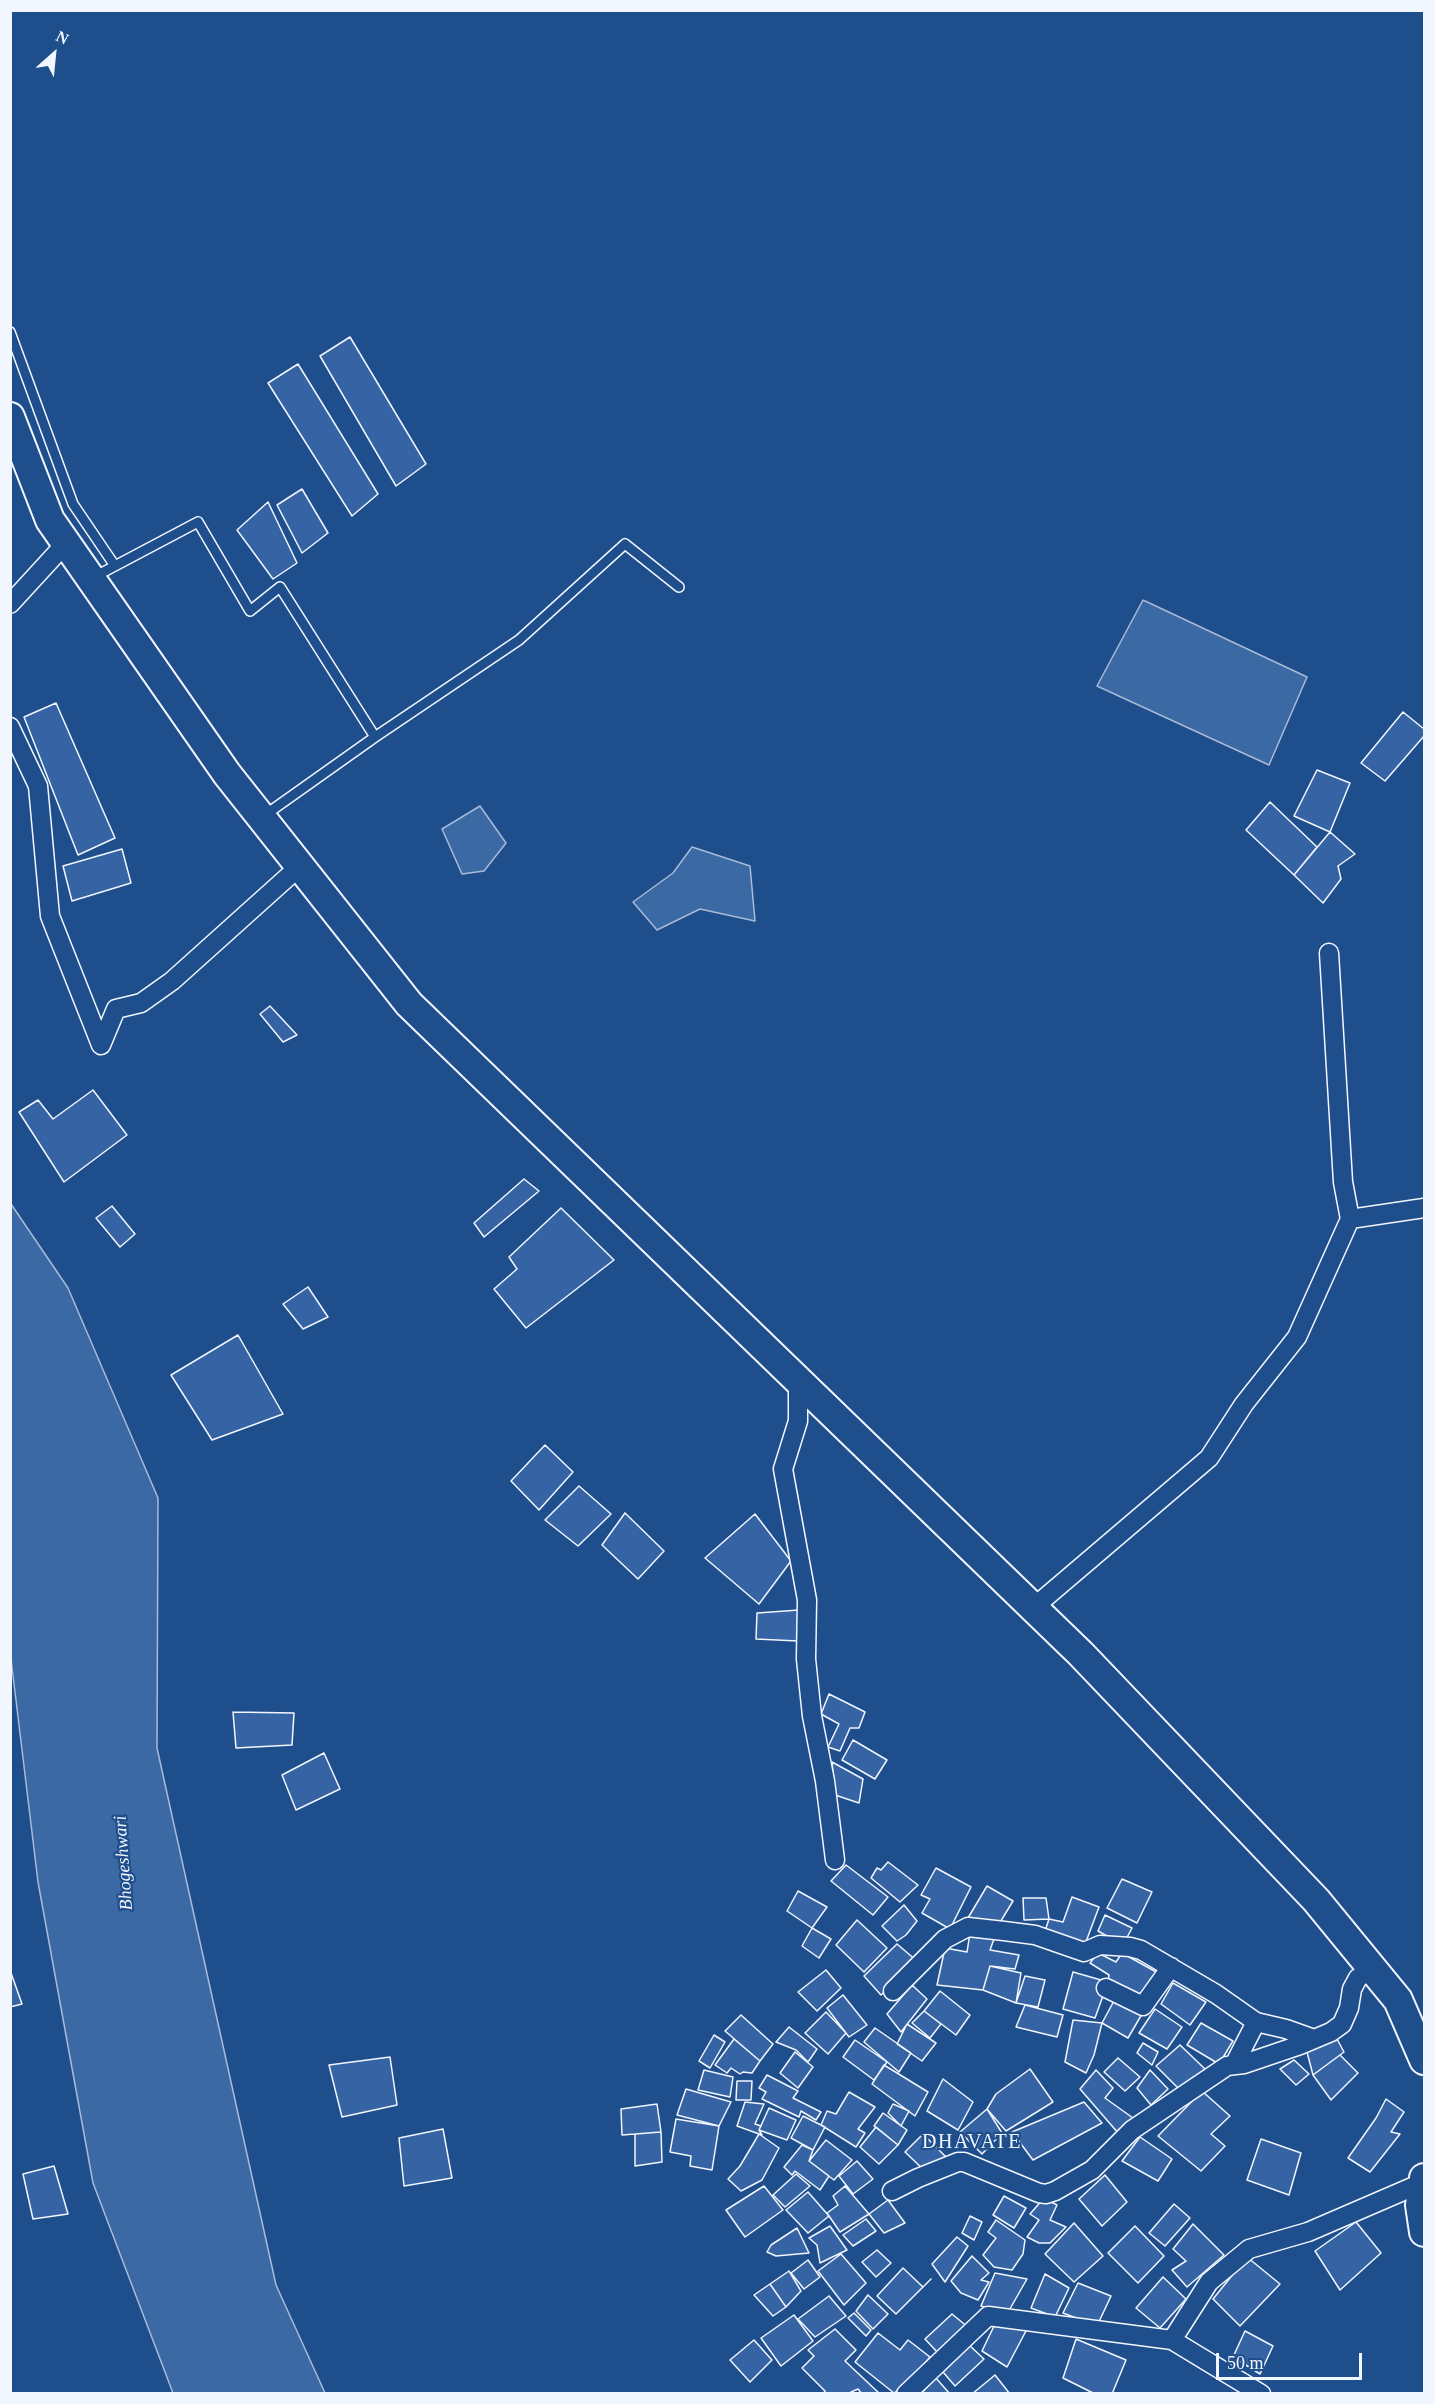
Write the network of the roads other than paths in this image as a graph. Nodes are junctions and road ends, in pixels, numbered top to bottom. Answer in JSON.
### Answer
{"nodes":[{"id":1,"x":10,"y":332,"type":"edge"},
{"id":2,"x":10,"y":417,"type":"edge"},
{"id":3,"x":66,"y":543,"type":"junction"},
{"id":4,"x":103,"y":572,"type":"junction"},
{"id":5,"x":679,"y":587,"type":"dead end"},
{"id":6,"x":10,"y":604,"type":"edge"},
{"id":7,"x":10,"y":727,"type":"edge"},
{"id":8,"x":375,"y":737,"type":"junction"},
{"id":9,"x":262,"y":817,"type":"junction"},
{"id":10,"x":300,"y":866,"type":"junction"},
{"id":11,"x":1329,"y":953,"type":"dead end"},
{"id":12,"x":1425,"y":1208,"type":"edge"},
{"id":13,"x":1350,"y":1219,"type":"junction"},
{"id":14,"x":798,"y":1380,"type":"junction"},
{"id":15,"x":1033,"y":1608,"type":"junction"},
{"id":16,"x":835,"y":1860,"type":"dead end"},
{"id":17,"x":1171,"y":1967,"type":"junction"},
{"id":18,"x":1372,"y":1968,"type":"junction"},
{"id":19,"x":1106,"y":1988,"type":"dead end"},
{"id":20,"x":893,"y":1991,"type":"dead end"},
{"id":21,"x":1256,"y":2022,"type":"junction"},
{"id":22,"x":1417,"y":2028,"type":"edge"},
{"id":23,"x":1314,"y":2039,"type":"junction"},
{"id":24,"x":1425,"y":2060,"type":"edge"},
{"id":25,"x":1234,"y":2065,"type":"junction"},
{"id":26,"x":1424,"y":2180,"type":"edge"},
{"id":27,"x":892,"y":2191,"type":"dead end"},
{"id":28,"x":1425,"y":2232,"type":"edge"},
{"id":29,"x":1172,"y":2340,"type":"junction"},
{"id":30,"x":906,"y":2394,"type":"edge"},
{"id":31,"x":1261,"y":2394,"type":"edge"}],
"edges":[{"from":1,"to":4,"type":"lane"},
{"from":2,"to":3,"type":"highway"},
{"from":3,"to":4,"type":"highway"},
{"from":3,"to":6,"type":"street"},
{"from":4,"to":8,"type":"lane"},
{"from":4,"to":9,"type":"highway"},
{"from":5,"to":8,"type":"lane"},
{"from":7,"to":10,"type":"street"},
{"from":8,"to":9,"type":"lane"},
{"from":9,"to":10,"type":"highway"},
{"from":10,"to":14,"type":"highway"},
{"from":11,"to":13,"type":"street"},
{"from":12,"to":13,"type":"street"},
{"from":13,"to":15,"type":"street"},
{"from":14,"to":15,"type":"highway"},
{"from":14,"to":16,"type":"street"},
{"from":15,"to":18,"type":"highway"},
{"from":17,"to":19,"type":"street"},
{"from":17,"to":20,"type":"street"},
{"from":17,"to":21,"type":"street"},
{"from":18,"to":22,"type":"highway"},
{"from":18,"to":23,"type":"street"},
{"from":21,"to":23,"type":"street"},
{"from":21,"to":25,"type":"street"},
{"from":22,"to":24,"type":"highway"},
{"from":23,"to":25,"type":"street"},
{"from":25,"to":27,"type":"street"},
{"from":26,"to":28,"type":"highway"},
{"from":26,"to":29,"type":"street"},
{"from":29,"to":30,"type":"street"},
{"from":29,"to":31,"type":"street"}]}
